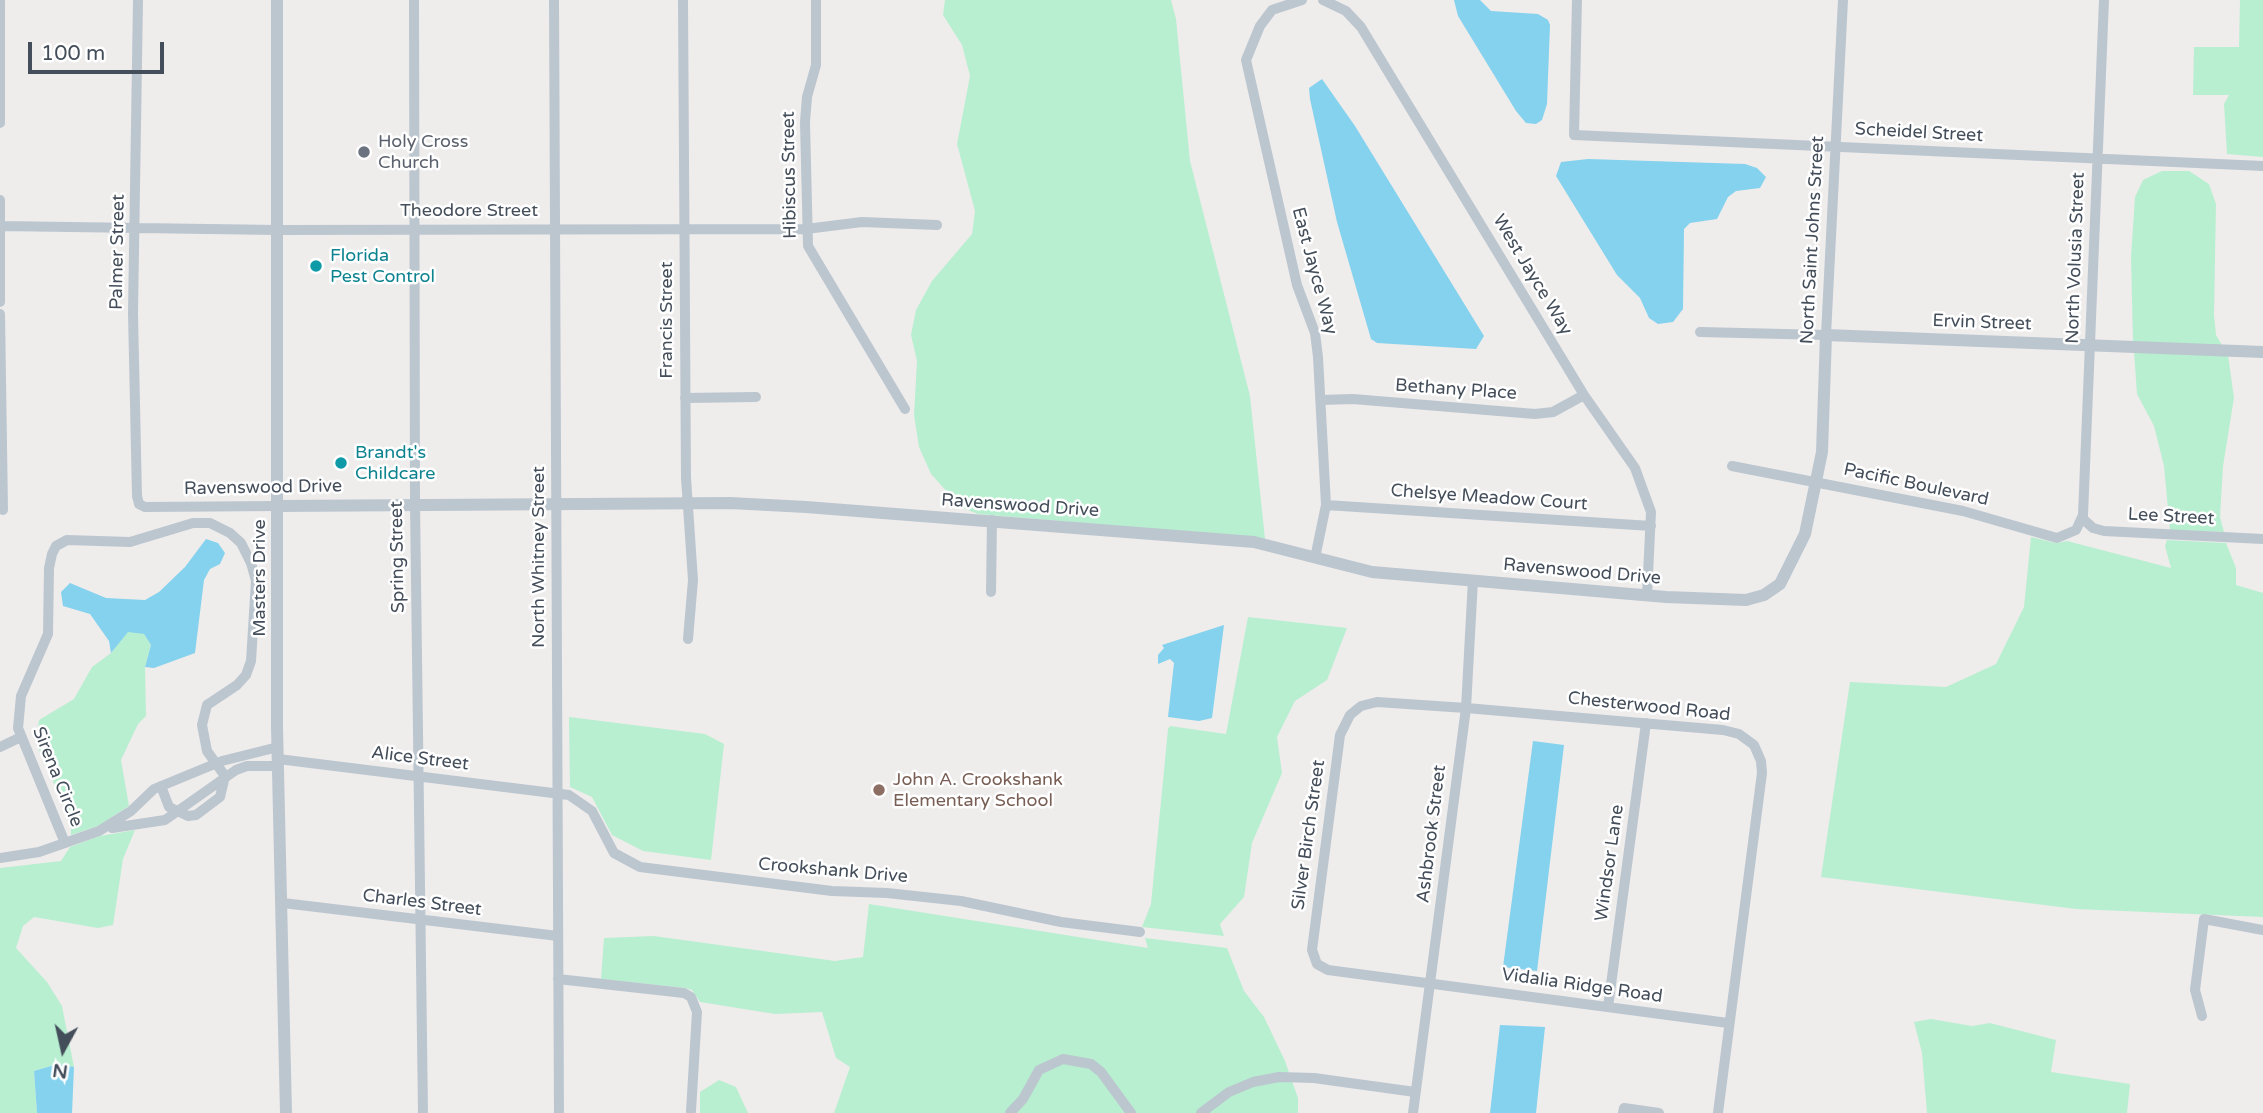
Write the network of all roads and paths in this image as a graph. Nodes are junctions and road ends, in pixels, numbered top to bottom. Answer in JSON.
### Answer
{"nodes":[{"id":1,"x":138,"y":0,"type":"edge"},
{"id":2,"x":277,"y":0,"type":"edge"},
{"id":3,"x":414,"y":0,"type":"edge"},
{"id":4,"x":554,"y":0,"type":"edge"},
{"id":5,"x":683,"y":0,"type":"edge"},
{"id":6,"x":816,"y":0,"type":"edge"},
{"id":7,"x":1302,"y":0,"type":"edge"},
{"id":8,"x":1322,"y":0,"type":"edge"},
{"id":9,"x":1577,"y":0,"type":"edge"},
{"id":10,"x":1843,"y":0,"type":"edge"},
{"id":11,"x":2104,"y":0,"type":"edge"},
{"id":12,"x":0,"y":1,"type":"edge"},
{"id":13,"x":0,"y":123,"type":"edge"},
{"id":14,"x":1835,"y":147,"type":"junction"},
{"id":15,"x":2098,"y":159,"type":"junction"},
{"id":16,"x":2263,"y":166,"type":"edge"},
{"id":17,"x":0,"y":200,"type":"edge"},
{"id":18,"x":937,"y":225,"type":"dead end"},
{"id":19,"x":1,"y":226,"type":"edge"},
{"id":20,"x":134,"y":229,"type":"junction"},
{"id":21,"x":414,"y":229,"type":"junction"},
{"id":22,"x":554,"y":229,"type":"junction"},
{"id":23,"x":685,"y":229,"type":"junction"},
{"id":24,"x":806,"y":229,"type":"junction"},
{"id":25,"x":277,"y":230,"type":"junction"},
{"id":26,"x":0,"y":302,"type":"edge"},
{"id":27,"x":0,"y":314,"type":"edge"},
{"id":28,"x":1700,"y":331,"type":"dead end"},
{"id":29,"x":1826,"y":335,"type":"junction"},
{"id":30,"x":2090,"y":345,"type":"junction"},
{"id":31,"x":2263,"y":352,"type":"edge"},
{"id":32,"x":1584,"y":395,"type":"junction"},
{"id":33,"x":756,"y":397,"type":"dead end"},
{"id":34,"x":685,"y":398,"type":"junction"},
{"id":35,"x":1321,"y":400,"type":"junction"},
{"id":36,"x":905,"y":409,"type":"dead end"},
{"id":37,"x":1732,"y":466,"type":"dead end"},
{"id":38,"x":1817,"y":482,"type":"junction"},
{"id":39,"x":687,"y":503,"type":"junction"},
{"id":40,"x":139,"y":504,"type":"joint"},
{"id":41,"x":415,"y":504,"type":"junction"},
{"id":42,"x":556,"y":505,"type":"junction"},
{"id":43,"x":1326,"y":505,"type":"junction"},
{"id":44,"x":278,"y":506,"type":"junction"},
{"id":45,"x":3,"y":510,"type":"dead end"},
{"id":46,"x":2082,"y":518,"type":"junction"},
{"id":47,"x":992,"y":520,"type":"junction"},
{"id":48,"x":1651,"y":526,"type":"junction"},
{"id":49,"x":2263,"y":539,"type":"edge"},
{"id":50,"x":1315,"y":558,"type":"junction"},
{"id":51,"x":1473,"y":580,"type":"junction"},
{"id":52,"x":991,"y":592,"type":"dead end"},
{"id":53,"x":1647,"y":595,"type":"junction"},
{"id":54,"x":688,"y":639,"type":"dead end"},
{"id":55,"x":1466,"y":708,"type":"junction"},
{"id":56,"x":1646,"y":723,"type":"junction"},
{"id":57,"x":21,"y":737,"type":"junction"},
{"id":58,"x":0,"y":747,"type":"edge"},
{"id":59,"x":278,"y":757,"type":"junction"},
{"id":60,"x":216,"y":764,"type":"junction"},
{"id":61,"x":225,"y":776,"type":"junction"},
{"id":62,"x":419,"y":776,"type":"junction"},
{"id":63,"x":161,"y":786,"type":"junction"},
{"id":64,"x":557,"y":793,"type":"junction"},
{"id":65,"x":177,"y":812,"type":"junction"},
{"id":66,"x":99,"y":831,"type":"junction"},
{"id":67,"x":65,"y":843,"type":"junction"},
{"id":68,"x":0,"y":858,"type":"edge"},
{"id":69,"x":282,"y":903,"type":"junction"},
{"id":70,"x":419,"y":920,"type":"junction"},
{"id":71,"x":2263,"y":930,"type":"edge"},
{"id":72,"x":1140,"y":932,"type":"dead end"},
{"id":73,"x":558,"y":936,"type":"junction"},
{"id":74,"x":558,"y":979,"type":"junction"},
{"id":75,"x":1430,"y":983,"type":"junction"},
{"id":76,"x":1608,"y":1007,"type":"junction"},
{"id":77,"x":2202,"y":1016,"type":"dead end"},
{"id":78,"x":1728,"y":1023,"type":"junction"},
{"id":79,"x":1415,"y":1092,"type":"junction"},
{"id":80,"x":691,"y":1111,"type":"dead end"},
{"id":81,"x":286,"y":1113,"type":"edge"},
{"id":82,"x":423,"y":1113,"type":"edge"},
{"id":83,"x":559,"y":1113,"type":"edge"},
{"id":84,"x":1010,"y":1113,"type":"edge"},
{"id":85,"x":1131,"y":1113,"type":"edge"},
{"id":86,"x":1201,"y":1113,"type":"edge"},
{"id":87,"x":1413,"y":1113,"type":"edge"},
{"id":88,"x":1623,"y":1113,"type":"edge"},
{"id":89,"x":1659,"y":1113,"type":"edge"},
{"id":90,"x":1717,"y":1113,"type":"edge"}],
"edges":[{"from":1,"to":20,"type":"street","name":"Palmer Street"},
{"from":2,"to":25,"type":"street","name":"Masters Drive"},
{"from":3,"to":21,"type":"street","name":"Spring Street"},
{"from":4,"to":22,"type":"street","name":"North Whitney Street"},
{"from":5,"to":23,"type":"street","name":"Francis Street"},
{"from":6,"to":24,"type":"street","name":"Hibiscus Street"},
{"from":7,"to":35,"type":"street","name":"East Jayce Way"},
{"from":8,"to":32,"type":"street","name":"West Jayce Way"},
{"from":9,"to":14,"type":"street","name":"Scheidel Street"},
{"from":10,"to":14,"type":"street","name":"North Saint Johns Street"},
{"from":11,"to":15,"type":"street","name":"North Volusia Street"},
{"from":12,"to":13,"type":"street"},
{"from":14,"to":15,"type":"street","name":"Scheidel Street"},
{"from":14,"to":29,"type":"street","name":"North Saint Johns Street"},
{"from":15,"to":16,"type":"street","name":"Scheidel Street"},
{"from":15,"to":30,"type":"street","name":"North Volusia Street"},
{"from":17,"to":19,"type":"street"},
{"from":18,"to":24,"type":"street","name":"Theodore Street"},
{"from":19,"to":20,"type":"street","name":"Theodore Street"},
{"from":19,"to":26,"type":"street"},
{"from":20,"to":25,"type":"street","name":"Theodore Street"},
{"from":20,"to":40,"type":"street","name":"Palmer Street"},
{"from":21,"to":22,"type":"street","name":"Theodore Street"},
{"from":21,"to":25,"type":"street","name":"Theodore Street"},
{"from":21,"to":41,"type":"street","name":"Spring Street"},
{"from":22,"to":23,"type":"street","name":"Theodore Street"},
{"from":22,"to":42,"type":"street","name":"North Whitney Street"},
{"from":23,"to":24,"type":"street","name":"Theodore Street"},
{"from":23,"to":34,"type":"street","name":"Francis Street"},
{"from":24,"to":36,"type":"street","name":"Hibiscus Street"},
{"from":25,"to":44,"type":"street","name":"Masters Drive"},
{"from":27,"to":45,"type":"street"},
{"from":28,"to":29,"type":"street","name":"Ervin Street"},
{"from":29,"to":30,"type":"street","name":"Ervin Street"},
{"from":29,"to":38,"type":"street","name":"North Saint Johns Street"},
{"from":30,"to":31,"type":"street","name":"Ervin Street"},
{"from":30,"to":46,"type":"street","name":"North Volusia Street"},
{"from":32,"to":35,"type":"street","name":"Bethany Place"},
{"from":32,"to":48,"type":"street","name":"West Jayce Way"},
{"from":33,"to":34,"type":"street"},
{"from":34,"to":39,"type":"street","name":"Francis Street"},
{"from":35,"to":43,"type":"street","name":"East Jayce Way"},
{"from":37,"to":38,"type":"street","name":"Pacific Boulevard"},
{"from":38,"to":46,"type":"street","name":"Pacific Boulevard"},
{"from":38,"to":53,"type":"street","name":"Ravenswood Drive"},
{"from":39,"to":42,"type":"street","name":"Ravenswood Drive"},
{"from":39,"to":47,"type":"street","name":"Ravenswood Drive"},
{"from":39,"to":54,"type":"street","name":"Francis Street"},
{"from":40,"to":44,"type":"street","name":"Ravenswood Drive"},
{"from":41,"to":42,"type":"street","name":"Ravenswood Drive"},
{"from":41,"to":44,"type":"street","name":"Ravenswood Drive"},
{"from":41,"to":62,"type":"street","name":"Spring Street"},
{"from":42,"to":64,"type":"street","name":"North Whitney Street"},
{"from":43,"to":48,"type":"street","name":"Chelsye Meadow Court"},
{"from":43,"to":50,"type":"street","name":"East Jayce Way"},
{"from":44,"to":59,"type":"street","name":"Masters Drive"},
{"from":46,"to":49,"type":"street","name":"Lee Street"},
{"from":47,"to":50,"type":"street","name":"Ravenswood Drive"},
{"from":47,"to":52,"type":"street"},
{"from":48,"to":53,"type":"street","name":"West Jayce Way"},
{"from":50,"to":51,"type":"street","name":"Ravenswood Drive"},
{"from":51,"to":53,"type":"street","name":"Ravenswood Drive"},
{"from":51,"to":55,"type":"street","name":"Ashbrook Street"},
{"from":55,"to":56,"type":"street","name":"Chesterwood Road"},
{"from":55,"to":75,"type":"street","name":"Ashbrook Street"},
{"from":55,"to":75,"type":"street","name":"Silver Birch Street"},
{"from":56,"to":76,"type":"street","name":"Windsor Lane"},
{"from":56,"to":78,"type":"street","name":"Chesterwood Road"},
{"from":57,"to":58,"type":"street"},
{"from":57,"to":60,"type":"street","name":"Sirena Circle"},
{"from":57,"to":67,"type":"street","name":"Sirena Circle"},
{"from":59,"to":60,"type":"street"},
{"from":59,"to":61,"type":"street"},
{"from":59,"to":62,"type":"street","name":"Alice Street"},
{"from":59,"to":69,"type":"street","name":"Masters Drive"},
{"from":60,"to":61,"type":"street"},
{"from":60,"to":63,"type":"street"},
{"from":61,"to":65,"type":"street"},
{"from":62,"to":64,"type":"street","name":"Alice Street"},
{"from":62,"to":70,"type":"street","name":"Spring Street"},
{"from":63,"to":65,"type":"street"},
{"from":63,"to":66,"type":"street"},
{"from":64,"to":72,"type":"street","name":"Crookshank Drive"},
{"from":64,"to":73,"type":"street","name":"North Whitney Street"},
{"from":65,"to":66,"type":"street"},
{"from":66,"to":67,"type":"street"},
{"from":67,"to":68,"type":"street"},
{"from":69,"to":70,"type":"street","name":"Charles Street"},
{"from":69,"to":81,"type":"street","name":"Masters Drive"},
{"from":70,"to":73,"type":"street","name":"Charles Street"},
{"from":70,"to":82,"type":"street","name":"Spring Street"},
{"from":71,"to":77,"type":"street"},
{"from":73,"to":74,"type":"street","name":"North Whitney Street"},
{"from":74,"to":80,"type":"street"},
{"from":74,"to":83,"type":"street","name":"North Whitney Street"},
{"from":75,"to":76,"type":"street","name":"Vidalia Ridge Road"},
{"from":75,"to":79,"type":"street","name":"Ashbrook Street"},
{"from":76,"to":78,"type":"street","name":"Vidalia Ridge Road"},
{"from":78,"to":90,"type":"street","name":"Chesterwood Road"},
{"from":79,"to":86,"type":"street"},
{"from":79,"to":87,"type":"street","name":"Ashbrook Street"},
{"from":84,"to":85,"type":"street"},
{"from":88,"to":89,"type":"street"}]}
